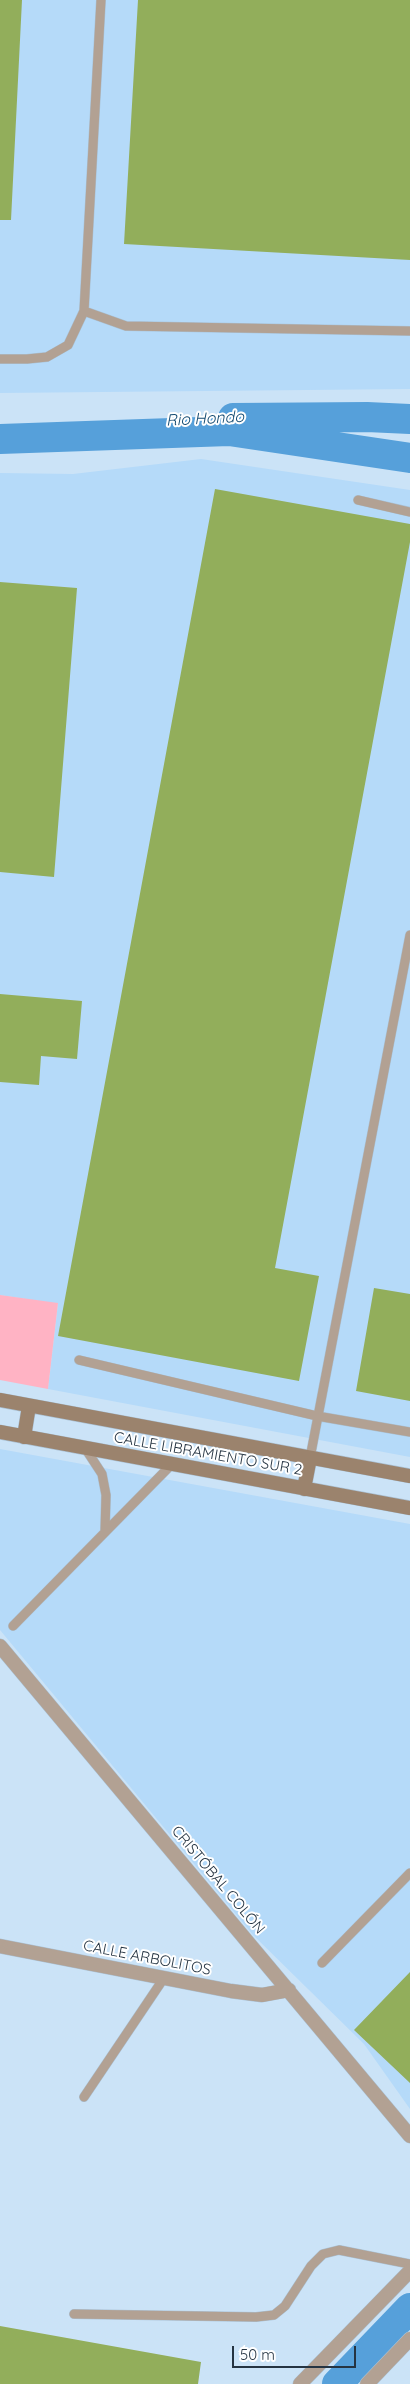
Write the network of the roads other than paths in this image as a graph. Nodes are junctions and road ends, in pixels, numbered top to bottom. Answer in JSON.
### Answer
{"nodes":[{"id":1,"x":102,"y":0,"type":"edge"},
{"id":2,"x":84,"y":311,"type":"junction"},
{"id":3,"x":410,"y":331,"type":"edge"},
{"id":4,"x":0,"y":359,"type":"edge"},
{"id":5,"x":358,"y":500,"type":"dead end"},
{"id":6,"x":410,"y":512,"type":"edge"},
{"id":7,"x":410,"y":935,"type":"edge"},
{"id":8,"x":80,"y":1360,"type":"dead end"},
{"id":9,"x":0,"y":1400,"type":"edge"},
{"id":10,"x":29,"y":1406,"type":"junction"},
{"id":11,"x":318,"y":1416,"type":"junction"},
{"id":12,"x":0,"y":1432,"type":"edge"},
{"id":13,"x":410,"y":1432,"type":"edge"},
{"id":14,"x":24,"y":1437,"type":"junction"},
{"id":15,"x":85,"y":1448,"type":"junction"},
{"id":16,"x":310,"y":1458,"type":"junction"},
{"id":17,"x":172,"y":1464,"type":"junction"},
{"id":18,"x":410,"y":1476,"type":"edge"},
{"id":19,"x":304,"y":1489,"type":"junction"},
{"id":20,"x":410,"y":1508,"type":"edge"},
{"id":21,"x":105,"y":1532,"type":"junction"},
{"id":22,"x":13,"y":1626,"type":"dead end"},
{"id":23,"x":0,"y":1646,"type":"edge"},
{"id":24,"x":410,"y":1873,"type":"edge"},
{"id":25,"x":0,"y":1946,"type":"edge"},
{"id":26,"x":322,"y":1963,"type":"dead end"},
{"id":27,"x":164,"y":1978,"type":"junction"},
{"id":28,"x":289,"y":1990,"type":"junction"},
{"id":29,"x":84,"y":2097,"type":"dead end"},
{"id":30,"x":410,"y":2136,"type":"edge"},
{"id":31,"x":410,"y":2264,"type":"edge"},
{"id":32,"x":410,"y":2271,"type":"edge"},
{"id":33,"x":74,"y":2314,"type":"dead end"},
{"id":34,"x":410,"y":2339,"type":"edge"},
{"id":35,"x":300,"y":2384,"type":"edge"},
{"id":36,"x":367,"y":2384,"type":"edge"}],
"edges":[{"from":1,"to":2,"type":"lane"},
{"from":2,"to":3,"type":"lane"},
{"from":2,"to":4,"type":"lane"},
{"from":5,"to":6,"type":"lane"},
{"from":7,"to":11,"type":"lane"},
{"from":8,"to":11,"type":"lane"},
{"from":9,"to":10,"type":"main road","name":"CALLE LIBRAMIENTO SUR 2"},
{"from":10,"to":14,"type":"main road"},
{"from":10,"to":16,"type":"main road","name":"CALLE LIBRAMIENTO SUR 2"},
{"from":11,"to":13,"type":"lane"},
{"from":11,"to":16,"type":"lane"},
{"from":12,"to":14,"type":"main road","name":"CALLE LIBRAMIENTO SUR 2"},
{"from":14,"to":15,"type":"main road","name":"CALLE LIBRAMIENTO SUR 2"},
{"from":15,"to":17,"type":"main road","name":"CALLE LIBRAMIENTO SUR 2"},
{"from":15,"to":21,"type":"lane"},
{"from":16,"to":18,"type":"main road","name":"CALLE LIBRAMIENTO SUR 2"},
{"from":16,"to":19,"type":"main road"},
{"from":17,"to":19,"type":"main road","name":"CALLE LIBRAMIENTO SUR 2"},
{"from":17,"to":21,"type":"lane"},
{"from":19,"to":20,"type":"main road","name":"CALLE LIBRAMIENTO SUR 2"},
{"from":21,"to":22,"type":"lane"},
{"from":23,"to":28,"type":"street","name":"CRISTÓBAL COLÓN"},
{"from":24,"to":26,"type":"lane"},
{"from":25,"to":27,"type":"street","name":"CALLE ARBOLITOS"},
{"from":27,"to":28,"type":"street","name":"CALLE ARBOLITOS"},
{"from":27,"to":29,"type":"lane"},
{"from":28,"to":30,"type":"street","name":"CRISTÓBAL COLÓN"},
{"from":31,"to":33,"type":"lane"},
{"from":32,"to":35,"type":"street"},
{"from":34,"to":36,"type":"street"}]}
